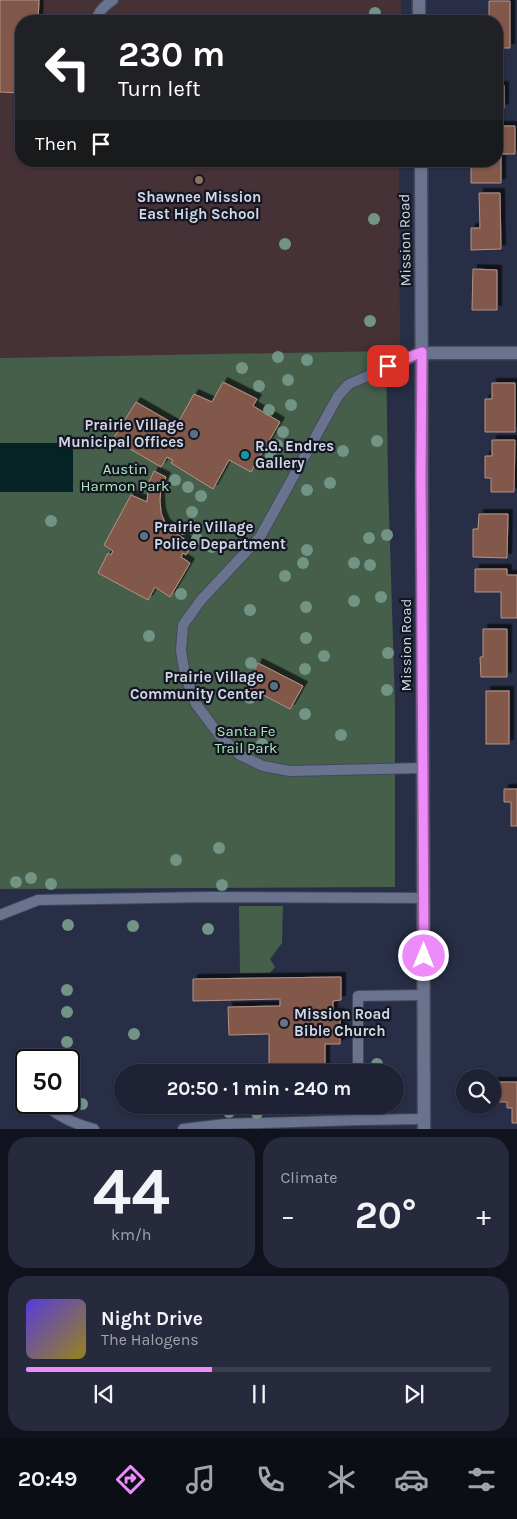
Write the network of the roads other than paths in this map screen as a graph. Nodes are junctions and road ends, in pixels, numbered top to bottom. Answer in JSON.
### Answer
{"nodes":[{"id":1,"x":112,"y":0,"type":"edge"},
{"id":2,"x":419,"y":0,"type":"edge"},
{"id":3,"x":98,"y":15,"type":"edge"},
{"id":4,"x":419,"y":15,"type":"edge"},
{"id":5,"x":421,"y":167,"type":"edge"},
{"id":6,"x":422,"y":352,"type":"junction"},
{"id":7,"x":517,"y":353,"type":"edge"},
{"id":8,"x":424,"y":768,"type":"junction"},
{"id":9,"x":424,"y":898,"type":"junction"},
{"id":10,"x":0,"y":915,"type":"edge"},
{"id":11,"x":424,"y":995,"type":"junction"},
{"id":12,"x":358,"y":1064,"type":"edge"},
{"id":13,"x":56,"y":1114,"type":"edge"},
{"id":14,"x":358,"y":1114,"type":"edge"},
{"id":15,"x":358,"y":1120,"type":"junction"},
{"id":16,"x":424,"y":1124,"type":"edge"},
{"id":17,"x":94,"y":1129,"type":"edge"},
{"id":18,"x":183,"y":1129,"type":"edge"}],
"edges":[{"from":1,"to":3,"type":"lane"},
{"from":2,"to":4,"type":"main road"},
{"from":5,"to":6,"type":"main road","name":"Mission Road"},
{"from":6,"to":7,"type":"main road"},
{"from":6,"to":8,"type":"main road","name":"Mission Road"},
{"from":6,"to":8,"type":"lane"},
{"from":8,"to":9,"type":"main road","name":"Mission Road"},
{"from":9,"to":10,"type":"lane"},
{"from":9,"to":11,"type":"main road","name":"Mission Road"},
{"from":11,"to":12,"type":"lane"},
{"from":11,"to":16,"type":"main road","name":"Mission Road"},
{"from":13,"to":17,"type":"lane"},
{"from":14,"to":15,"type":"lane"},
{"from":15,"to":16,"type":"lane"},
{"from":15,"to":18,"type":"lane"}]}
